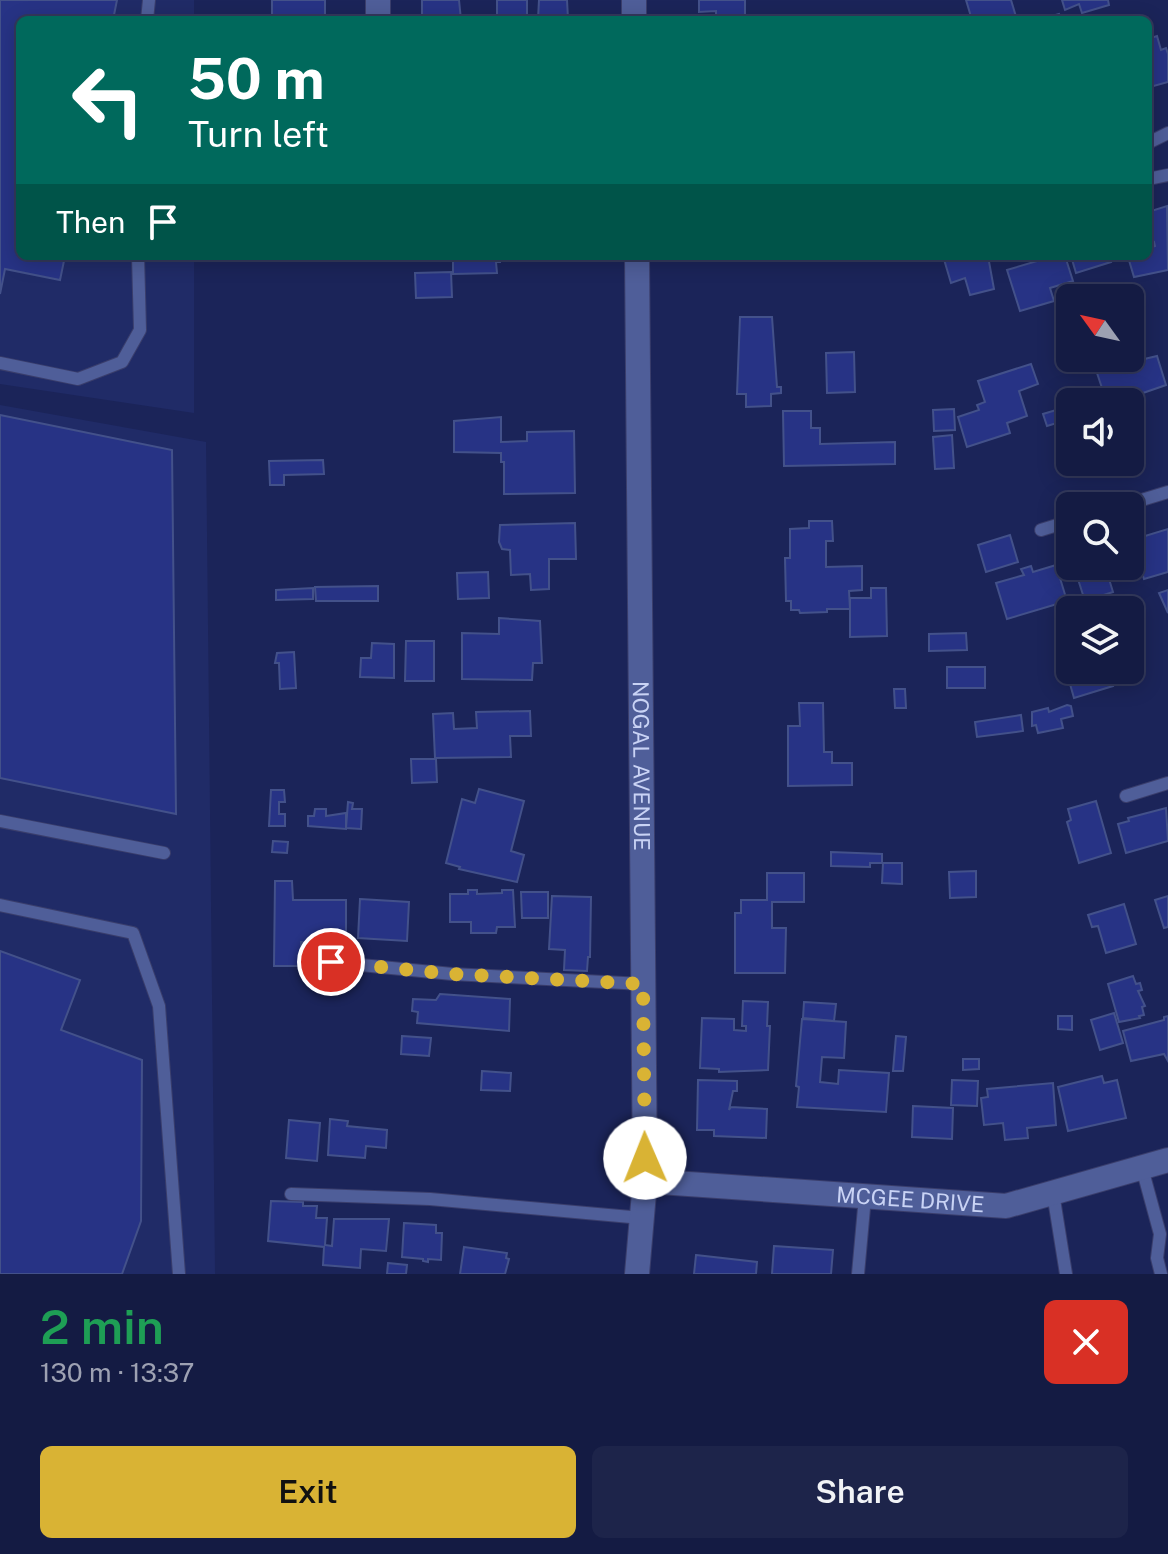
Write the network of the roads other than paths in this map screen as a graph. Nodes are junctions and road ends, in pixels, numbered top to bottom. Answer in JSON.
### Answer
{"nodes":[{"id":1,"x":138,"y":260,"type":"edge"},
{"id":2,"x":637,"y":260,"type":"edge"},
{"id":3,"x":0,"y":363,"type":"edge"},
{"id":4,"x":1168,"y":492,"type":"edge"},
{"id":5,"x":1144,"y":499,"type":"edge"},
{"id":6,"x":1056,"y":525,"type":"edge"},
{"id":7,"x":1041,"y":530,"type":"dead end"},
{"id":8,"x":1168,"y":783,"type":"edge"},
{"id":9,"x":1126,"y":796,"type":"dead end"},
{"id":10,"x":0,"y":821,"type":"edge"},
{"id":11,"x":164,"y":853,"type":"dead end"},
{"id":12,"x":0,"y":905,"type":"edge"},
{"id":13,"x":331,"y":962,"type":"dead end"},
{"id":14,"x":643,"y":984,"type":"junction"},
{"id":15,"x":1168,"y":1160,"type":"edge"},
{"id":16,"x":1142,"y":1168,"type":"junction"},
{"id":17,"x":645,"y":1181,"type":"junction"},
{"id":18,"x":1053,"y":1193,"type":"junction"},
{"id":19,"x":291,"y":1194,"type":"dead end"},
{"id":20,"x":865,"y":1197,"type":"junction"},
{"id":21,"x":642,"y":1218,"type":"junction"},
{"id":22,"x":179,"y":1274,"type":"edge"},
{"id":23,"x":637,"y":1274,"type":"edge"},
{"id":24,"x":858,"y":1274,"type":"edge"},
{"id":25,"x":1066,"y":1274,"type":"edge"},
{"id":26,"x":1161,"y":1274,"type":"edge"}],
"edges":[{"from":1,"to":3,"type":"lane"},
{"from":2,"to":14,"type":"street","name":"NOGAL AVENUE"},
{"from":4,"to":5,"type":"lane"},
{"from":6,"to":7,"type":"lane"},
{"from":8,"to":9,"type":"lane"},
{"from":10,"to":11,"type":"lane"},
{"from":12,"to":22,"type":"lane"},
{"from":13,"to":14,"type":"lane"},
{"from":14,"to":17,"type":"street","name":"NOGAL AVENUE"},
{"from":15,"to":16,"type":"street","name":"MCGEE DRIVE"},
{"from":16,"to":18,"type":"street","name":"MCGEE DRIVE"},
{"from":16,"to":26,"type":"lane"},
{"from":17,"to":20,"type":"street","name":"MCGEE DRIVE"},
{"from":17,"to":21,"type":"street","name":"NOGAL AVENUE"},
{"from":18,"to":20,"type":"street","name":"MCGEE DRIVE"},
{"from":18,"to":25,"type":"lane"},
{"from":19,"to":21,"type":"lane"},
{"from":20,"to":24,"type":"lane"},
{"from":21,"to":23,"type":"street","name":"NOGAL AVENUE"}]}
